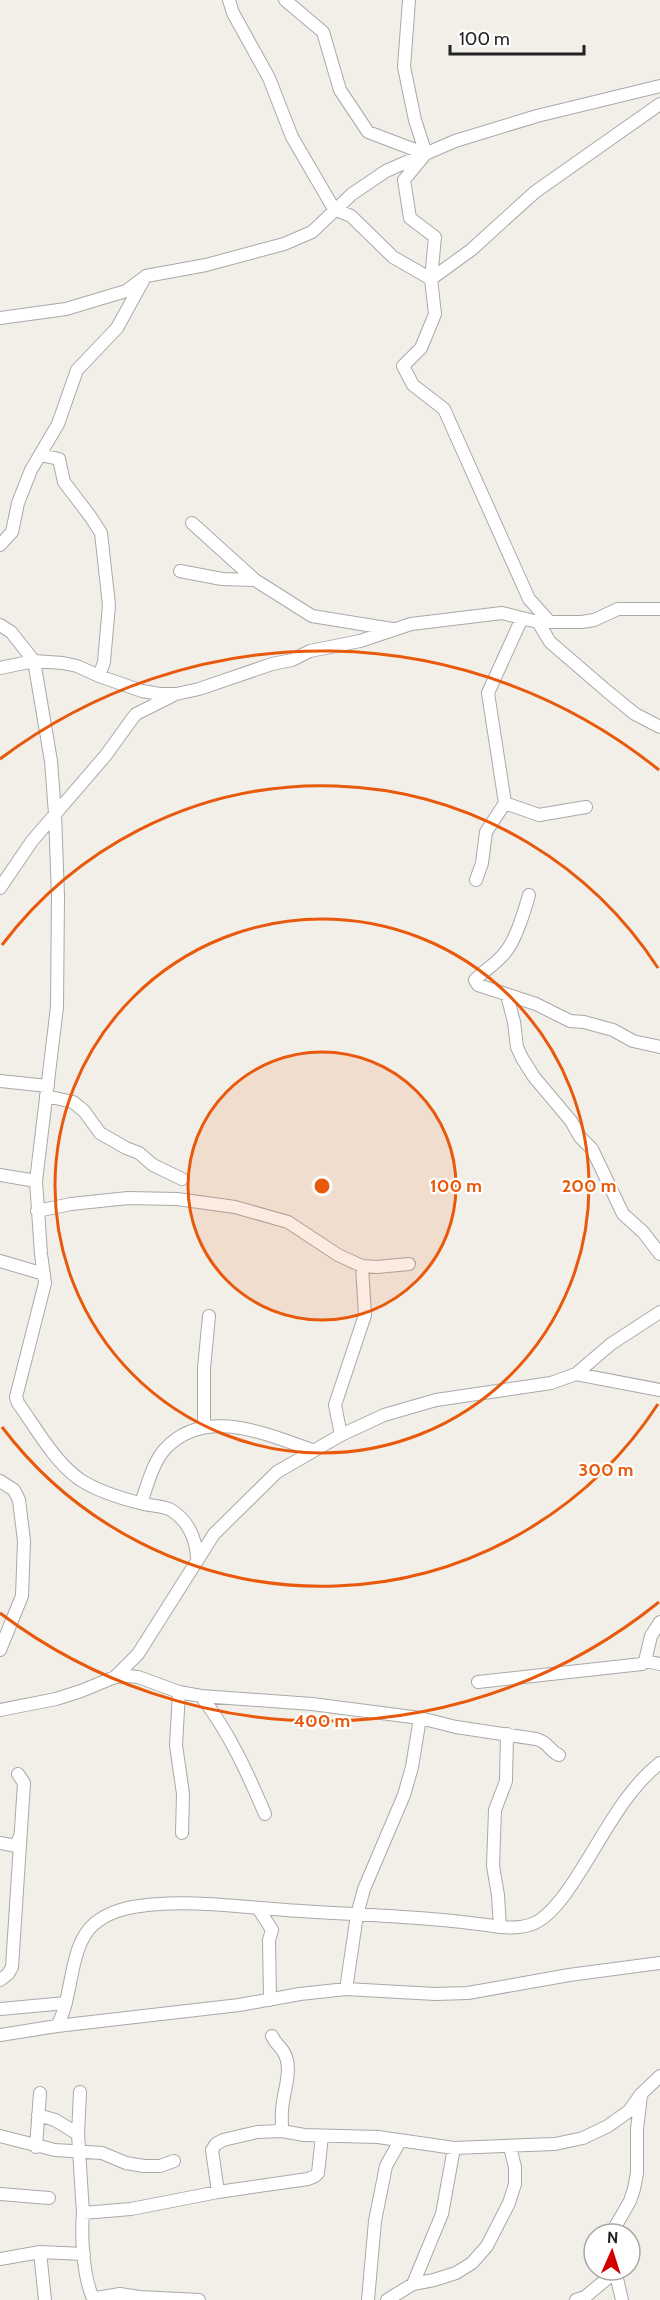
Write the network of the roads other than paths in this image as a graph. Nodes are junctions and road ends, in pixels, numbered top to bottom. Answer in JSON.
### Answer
{"nodes":[{"id":1,"x":229,"y":0,"type":"edge"},
{"id":2,"x":285,"y":0,"type":"edge"},
{"id":3,"x":409,"y":0,"type":"edge"},
{"id":4,"x":660,"y":86,"type":"edge"},
{"id":5,"x":660,"y":104,"type":"edge"},
{"id":6,"x":426,"y":154,"type":"junction"},
{"id":7,"x":334,"y":209,"type":"junction"},
{"id":8,"x":146,"y":276,"type":"junction"},
{"id":9,"x":431,"y":279,"type":"junction"},
{"id":10,"x":0,"y":318,"type":"edge"},
{"id":11,"x":40,"y":455,"type":"junction"},
{"id":12,"x":192,"y":523,"type":"dead end"},
{"id":13,"x":0,"y":545,"type":"edge"},
{"id":14,"x":180,"y":571,"type":"dead end"},
{"id":15,"x":255,"y":580,"type":"junction"},
{"id":16,"x":660,"y":609,"type":"edge"},
{"id":17,"x":522,"y":618,"type":"junction"},
{"id":18,"x":543,"y":622,"type":"junction"},
{"id":19,"x":0,"y":625,"type":"edge"},
{"id":20,"x":393,"y":629,"type":"junction"},
{"id":21,"x":34,"y":661,"type":"junction"},
{"id":22,"x":0,"y":668,"type":"edge"},
{"id":23,"x":99,"y":676,"type":"junction"},
{"id":24,"x":176,"y":693,"type":"junction"},
{"id":25,"x":660,"y":727,"type":"edge"},
{"id":26,"x":505,"y":803,"type":"junction"},
{"id":27,"x":586,"y":807,"type":"dead end"},
{"id":28,"x":55,"y":814,"type":"junction"},
{"id":29,"x":476,"y":880,"type":"dead end"},
{"id":30,"x":0,"y":888,"type":"edge"},
{"id":31,"x":529,"y":895,"type":"dead end"},
{"id":32,"x":507,"y":995,"type":"junction"},
{"id":33,"x":660,"y":1047,"type":"edge"},
{"id":34,"x":0,"y":1081,"type":"edge"},
{"id":35,"x":47,"y":1091,"type":"junction"},
{"id":36,"x":0,"y":1175,"type":"edge"},
{"id":37,"x":182,"y":1179,"type":"dead end"},
{"id":38,"x":36,"y":1181,"type":"junction"},
{"id":39,"x":37,"y":1211,"type":"junction"},
{"id":40,"x":660,"y":1254,"type":"edge"},
{"id":41,"x":0,"y":1261,"type":"edge"},
{"id":42,"x":409,"y":1264,"type":"dead end"},
{"id":43,"x":362,"y":1266,"type":"junction"},
{"id":44,"x":45,"y":1274,"type":"junction"},
{"id":45,"x":660,"y":1312,"type":"edge"},
{"id":46,"x":209,"y":1316,"type":"dead end"},
{"id":47,"x":576,"y":1374,"type":"junction"},
{"id":48,"x":660,"y":1390,"type":"edge"},
{"id":49,"x":204,"y":1427,"type":"junction"},
{"id":50,"x":341,"y":1435,"type":"junction"},
{"id":51,"x":312,"y":1450,"type":"junction"},
{"id":52,"x":0,"y":1481,"type":"edge"},
{"id":53,"x":141,"y":1503,"type":"junction"},
{"id":54,"x":198,"y":1557,"type":"junction"},
{"id":55,"x":660,"y":1622,"type":"edge"},
{"id":56,"x":0,"y":1650,"type":"edge"},
{"id":57,"x":645,"y":1661,"type":"junction"},
{"id":58,"x":660,"y":1664,"type":"edge"},
{"id":59,"x":115,"y":1677,"type":"junction"},
{"id":60,"x":478,"y":1682,"type":"dead end"},
{"id":61,"x":179,"y":1692,"type":"junction"},
{"id":62,"x":201,"y":1695,"type":"junction"},
{"id":63,"x":0,"y":1710,"type":"edge"},
{"id":64,"x":420,"y":1718,"type":"junction"},
{"id":65,"x":507,"y":1734,"type":"junction"},
{"id":66,"x":559,"y":1755,"type":"dead end"},
{"id":67,"x":660,"y":1763,"type":"edge"},
{"id":68,"x":18,"y":1774,"type":"dead end"},
{"id":69,"x":265,"y":1814,"type":"dead end"},
{"id":70,"x":182,"y":1833,"type":"dead end"},
{"id":71,"x":21,"y":1835,"type":"junction"},
{"id":72,"x":0,"y":1843,"type":"edge"},
{"id":73,"x":258,"y":1908,"type":"junction"},
{"id":74,"x":357,"y":1915,"type":"junction"},
{"id":75,"x":500,"y":1927,"type":"junction"},
{"id":76,"x":660,"y":1963,"type":"edge"},
{"id":77,"x":0,"y":1980,"type":"edge"},
{"id":78,"x":346,"y":1989,"type":"junction"},
{"id":79,"x":270,"y":2000,"type":"junction"},
{"id":80,"x":66,"y":2003,"type":"junction"},
{"id":81,"x":0,"y":2009,"type":"edge"},
{"id":82,"x":57,"y":2026,"type":"junction"},
{"id":83,"x":0,"y":2035,"type":"edge"},
{"id":84,"x":272,"y":2036,"type":"dead end"},
{"id":85,"x":660,"y":2076,"type":"edge"},
{"id":86,"x":80,"y":2092,"type":"dead end"},
{"id":87,"x":40,"y":2093,"type":"dead end"},
{"id":88,"x":642,"y":2094,"type":"junction"},
{"id":89,"x":38,"y":2115,"type":"junction"},
{"id":90,"x":282,"y":2131,"type":"junction"},
{"id":91,"x":78,"y":2134,"type":"junction"},
{"id":92,"x":0,"y":2136,"type":"edge"},
{"id":93,"x":322,"y":2136,"type":"junction"},
{"id":94,"x":400,"y":2141,"type":"junction"},
{"id":95,"x":36,"y":2147,"type":"junction"},
{"id":96,"x":510,"y":2147,"type":"junction"},
{"id":97,"x":454,"y":2148,"type":"junction"},
{"id":98,"x":80,"y":2151,"type":"junction"},
{"id":99,"x":174,"y":2161,"type":"dead end"},
{"id":100,"x":218,"y":2192,"type":"junction"},
{"id":101,"x":0,"y":2194,"type":"edge"},
{"id":102,"x":49,"y":2198,"type":"dead end"},
{"id":103,"x":83,"y":2213,"type":"junction"},
{"id":104,"x":618,"y":2222,"type":"edge"},
{"id":105,"x":40,"y":2252,"type":"junction"},
{"id":106,"x":84,"y":2254,"type":"junction"},
{"id":107,"x":0,"y":2259,"type":"edge"},
{"id":108,"x":602,"y":2282,"type":"edge"},
{"id":109,"x":618,"y":2282,"type":"edge"},
{"id":110,"x":413,"y":2284,"type":"junction"},
{"id":111,"x":45,"y":2300,"type":"edge"},
{"id":112,"x":199,"y":2300,"type":"edge"},
{"id":113,"x":368,"y":2300,"type":"edge"},
{"id":114,"x":387,"y":2300,"type":"edge"},
{"id":115,"x":576,"y":2300,"type":"edge"},
{"id":116,"x":622,"y":2300,"type":"edge"}],
"edges":[{"from":1,"to":7,"type":"street"},
{"from":2,"to":6,"type":"street"},
{"from":3,"to":6,"type":"street"},
{"from":4,"to":6,"type":"street"},
{"from":5,"to":9,"type":"street"},
{"from":6,"to":7,"type":"street"},
{"from":6,"to":9,"type":"street"},
{"from":7,"to":8,"type":"street"},
{"from":7,"to":9,"type":"street"},
{"from":8,"to":10,"type":"street"},
{"from":8,"to":11,"type":"street"},
{"from":9,"to":18,"type":"street"},
{"from":11,"to":13,"type":"street"},
{"from":11,"to":23,"type":"street"},
{"from":12,"to":15,"type":"street"},
{"from":14,"to":15,"type":"street"},
{"from":15,"to":20,"type":"street"},
{"from":16,"to":18,"type":"street"},
{"from":17,"to":18,"type":"street"},
{"from":17,"to":20,"type":"street"},
{"from":17,"to":26,"type":"street"},
{"from":18,"to":25,"type":"street"},
{"from":19,"to":21,"type":"street"},
{"from":20,"to":24,"type":"street"},
{"from":21,"to":22,"type":"street"},
{"from":21,"to":23,"type":"street"},
{"from":21,"to":28,"type":"street"},
{"from":23,"to":24,"type":"street"},
{"from":24,"to":28,"type":"street"},
{"from":26,"to":27,"type":"street"},
{"from":26,"to":29,"type":"street"},
{"from":28,"to":30,"type":"street"},
{"from":28,"to":35,"type":"street"},
{"from":31,"to":32,"type":"street"},
{"from":32,"to":33,"type":"street"},
{"from":32,"to":40,"type":"street"},
{"from":34,"to":35,"type":"street"},
{"from":35,"to":37,"type":"street"},
{"from":35,"to":38,"type":"street"},
{"from":36,"to":38,"type":"street"},
{"from":38,"to":39,"type":"street"},
{"from":39,"to":43,"type":"street"},
{"from":39,"to":44,"type":"street"},
{"from":41,"to":44,"type":"street"},
{"from":42,"to":43,"type":"street"},
{"from":43,"to":50,"type":"street"},
{"from":44,"to":53,"type":"street"},
{"from":45,"to":47,"type":"street"},
{"from":46,"to":49,"type":"street"},
{"from":47,"to":48,"type":"street"},
{"from":47,"to":50,"type":"street"},
{"from":49,"to":51,"type":"street"},
{"from":49,"to":53,"type":"street"},
{"from":50,"to":51,"type":"street"},
{"from":51,"to":54,"type":"street"},
{"from":52,"to":56,"type":"street"},
{"from":53,"to":54,"type":"street"},
{"from":54,"to":59,"type":"street"},
{"from":55,"to":57,"type":"street"},
{"from":57,"to":58,"type":"street"},
{"from":57,"to":60,"type":"street"},
{"from":59,"to":61,"type":"street"},
{"from":59,"to":63,"type":"street"},
{"from":61,"to":62,"type":"street"},
{"from":61,"to":70,"type":"street"},
{"from":62,"to":64,"type":"street"},
{"from":62,"to":69,"type":"street"},
{"from":64,"to":65,"type":"street"},
{"from":64,"to":74,"type":"street"},
{"from":65,"to":66,"type":"street"},
{"from":65,"to":75,"type":"street"},
{"from":67,"to":75,"type":"street"},
{"from":68,"to":71,"type":"street"},
{"from":71,"to":72,"type":"street"},
{"from":71,"to":77,"type":"street"},
{"from":73,"to":74,"type":"street"},
{"from":73,"to":79,"type":"street"},
{"from":73,"to":80,"type":"street"},
{"from":74,"to":75,"type":"street"},
{"from":74,"to":78,"type":"street"},
{"from":76,"to":78,"type":"street"},
{"from":78,"to":79,"type":"street"},
{"from":79,"to":82,"type":"street"},
{"from":80,"to":81,"type":"street"},
{"from":80,"to":82,"type":"street"},
{"from":82,"to":83,"type":"street"},
{"from":84,"to":90,"type":"street"},
{"from":85,"to":88,"type":"street"},
{"from":86,"to":91,"type":"street"},
{"from":87,"to":89,"type":"street"},
{"from":88,"to":96,"type":"street"},
{"from":88,"to":104,"type":"street"},
{"from":89,"to":91,"type":"street"},
{"from":89,"to":95,"type":"street"},
{"from":90,"to":93,"type":"street"},
{"from":90,"to":100,"type":"street"},
{"from":91,"to":98,"type":"street"},
{"from":92,"to":95,"type":"street"},
{"from":93,"to":94,"type":"street"},
{"from":93,"to":100,"type":"street"},
{"from":94,"to":97,"type":"street"},
{"from":94,"to":113,"type":"street"},
{"from":95,"to":98,"type":"street"},
{"from":96,"to":97,"type":"street"},
{"from":96,"to":110,"type":"street"},
{"from":97,"to":110,"type":"street"},
{"from":98,"to":99,"type":"street"},
{"from":98,"to":103,"type":"street"},
{"from":100,"to":103,"type":"street"},
{"from":101,"to":102,"type":"street"},
{"from":103,"to":106,"type":"street"},
{"from":105,"to":106,"type":"street"},
{"from":105,"to":107,"type":"street"},
{"from":105,"to":111,"type":"street"},
{"from":106,"to":112,"type":"street"},
{"from":108,"to":115,"type":"street"},
{"from":109,"to":116,"type":"street"},
{"from":110,"to":114,"type":"street"}]}
